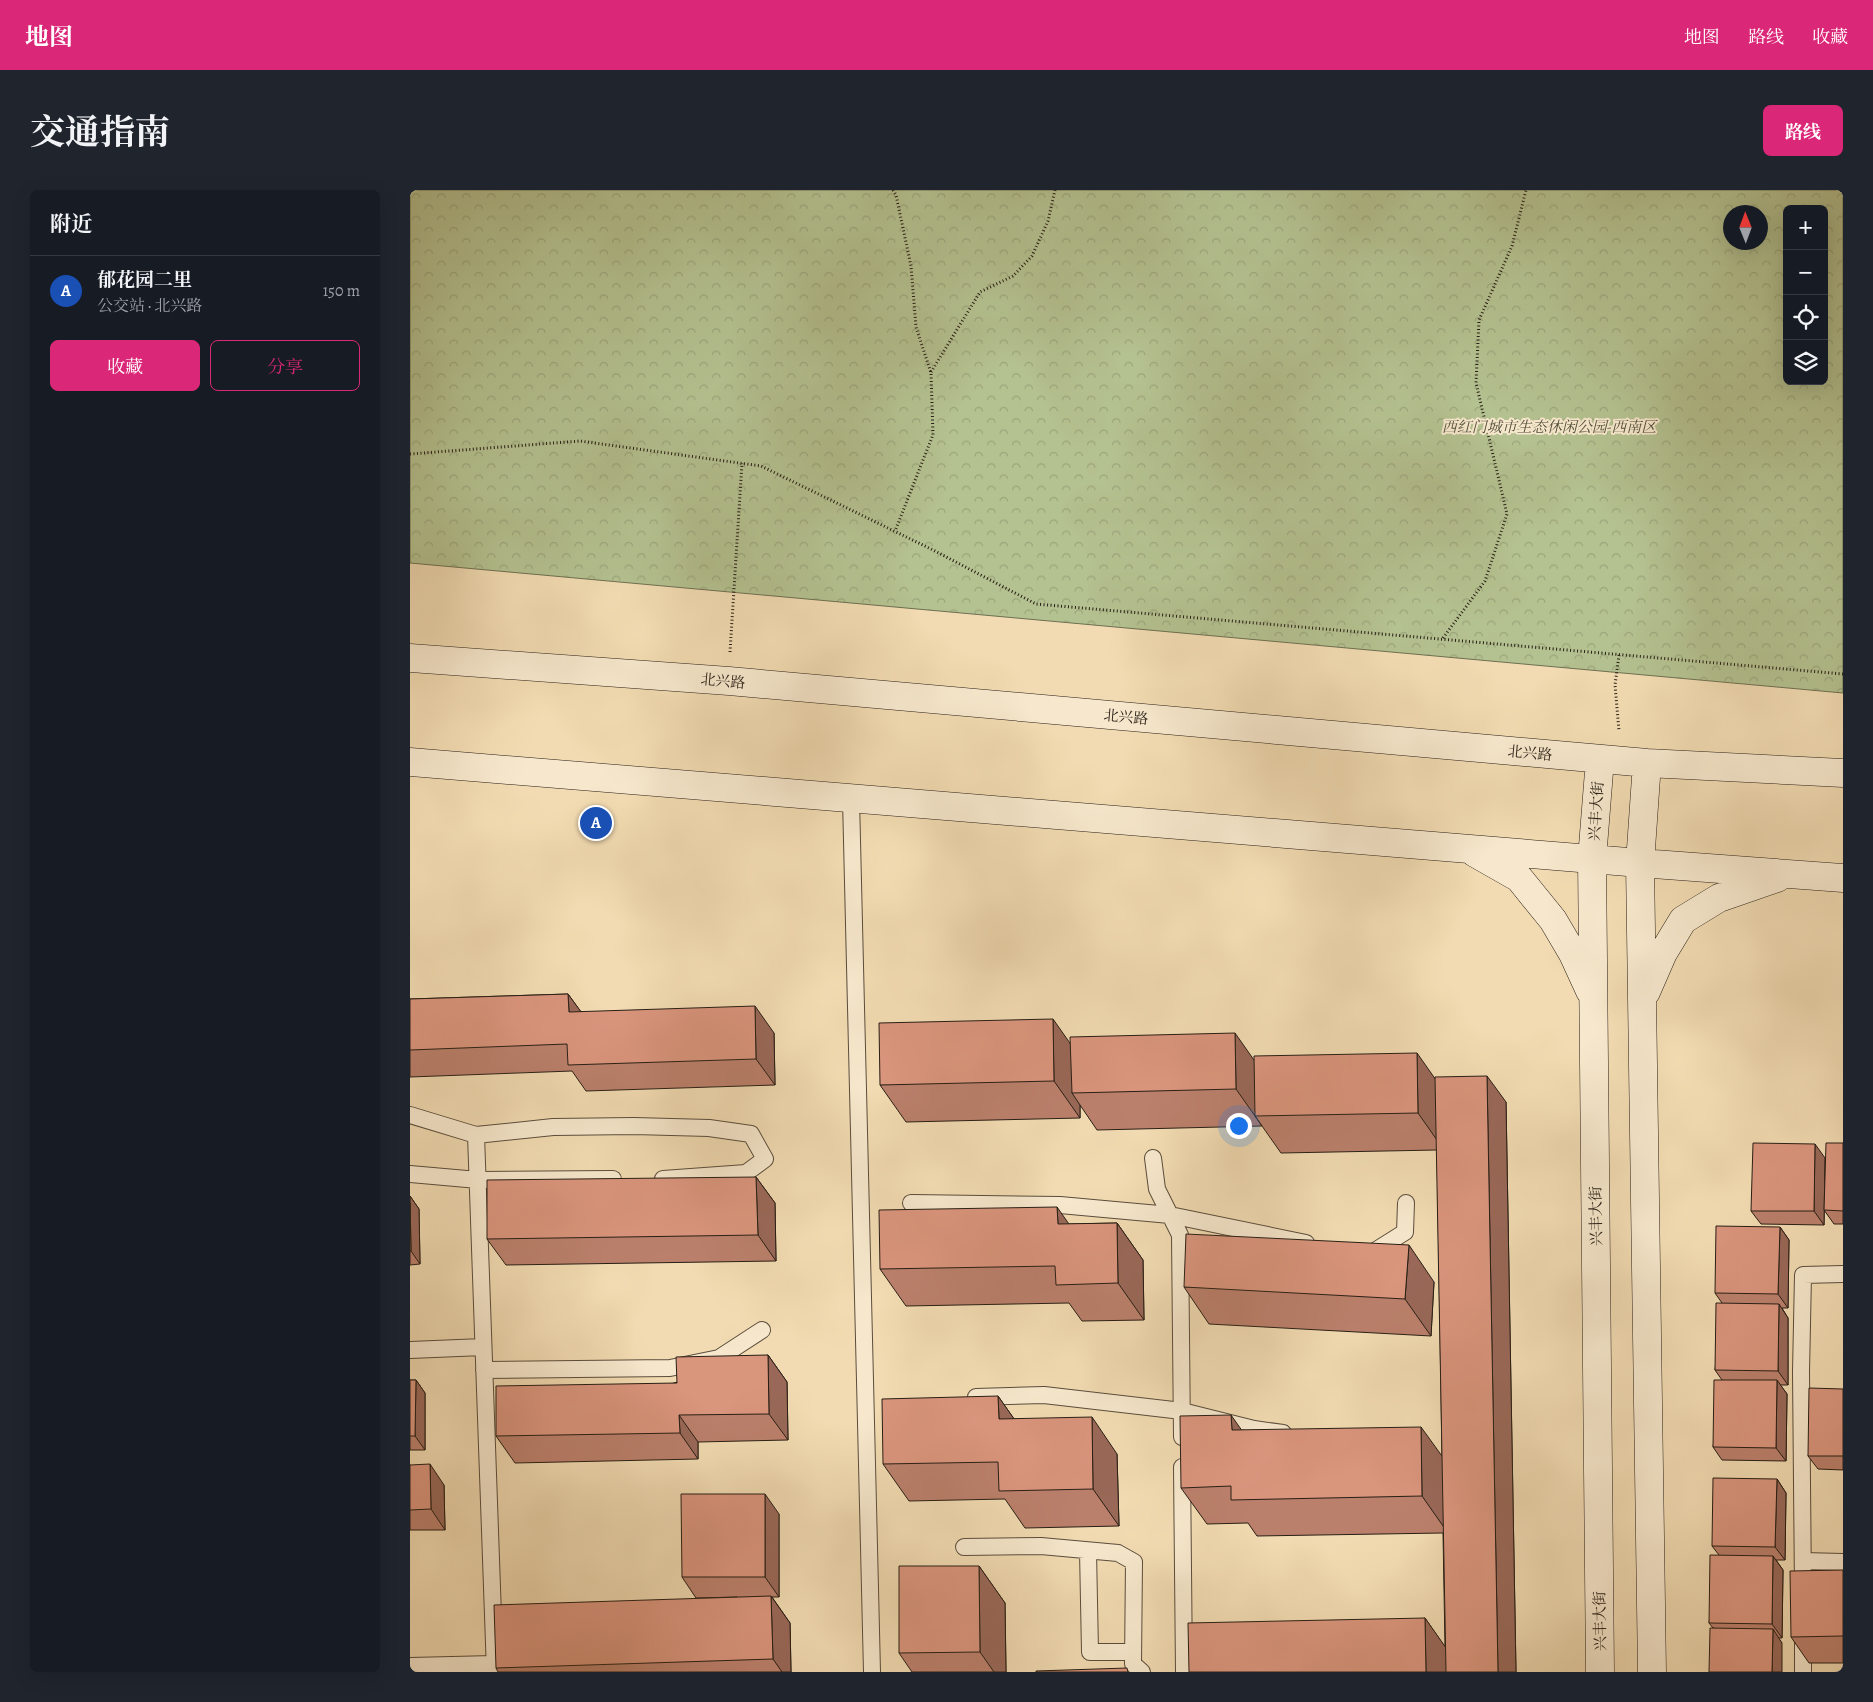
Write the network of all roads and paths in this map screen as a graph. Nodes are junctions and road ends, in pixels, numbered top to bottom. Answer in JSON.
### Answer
{"nodes":[{"id":1,"x":893,"y":190,"type":"edge"},
{"id":2,"x":1055,"y":190,"type":"edge"},
{"id":3,"x":1526,"y":190,"type":"edge"},
{"id":4,"x":931,"y":372,"type":"junction"},
{"id":5,"x":410,"y":454,"type":"edge"},
{"id":6,"x":742,"y":463,"type":"junction"},
{"id":7,"x":895,"y":531,"type":"junction"},
{"id":8,"x":1443,"y":639,"type":"junction"},
{"id":9,"x":1619,"y":655,"type":"junction"},
{"id":10,"x":410,"y":658,"type":"edge"},
{"id":11,"x":1843,"y":674,"type":"edge"},
{"id":12,"x":729,"y":681,"type":"junction"},
{"id":13,"x":1623,"y":761,"type":"junction"},
{"id":14,"x":410,"y":762,"type":"edge"},
{"id":15,"x":1843,"y":773,"type":"edge"},
{"id":16,"x":851,"y":799,"type":"junction"},
{"id":17,"x":1467,"y":849,"type":"junction"},
{"id":18,"x":1592,"y":859,"type":"junction"},
{"id":19,"x":1640,"y":863,"type":"junction"},
{"id":20,"x":1788,"y":874,"type":"junction"},
{"id":21,"x":1843,"y":878,"type":"edge"},
{"id":22,"x":1593,"y":998,"type":"junction"},
{"id":23,"x":1642,"y":1003,"type":"junction"},
{"id":24,"x":410,"y":1115,"type":"edge"},
{"id":25,"x":476,"y":1135,"type":"junction"},
{"id":26,"x":1153,"y":1158,"type":"dead end"},
{"id":27,"x":410,"y":1174,"type":"edge"},
{"id":28,"x":478,"y":1180,"type":"junction"},
{"id":29,"x":625,"y":1180,"type":"edge"},
{"id":30,"x":645,"y":1180,"type":"edge"},
{"id":31,"x":911,"y":1203,"type":"dead end"},
{"id":32,"x":1406,"y":1203,"type":"dead end"},
{"id":33,"x":1170,"y":1215,"type":"junction"},
{"id":34,"x":1324,"y":1246,"type":"edge"},
{"id":35,"x":1352,"y":1251,"type":"edge"},
{"id":36,"x":1843,"y":1274,"type":"edge"},
{"id":37,"x":762,"y":1330,"type":"dead end"},
{"id":38,"x":484,"y":1347,"type":"junction"},
{"id":39,"x":410,"y":1350,"type":"edge"},
{"id":40,"x":484,"y":1370,"type":"junction"},
{"id":41,"x":956,"y":1398,"type":"edge"},
{"id":42,"x":1182,"y":1411,"type":"junction"},
{"id":43,"x":1301,"y":1436,"type":"edge"},
{"id":44,"x":964,"y":1547,"type":"dead end"},
{"id":45,"x":1088,"y":1551,"type":"junction"},
{"id":46,"x":1803,"y":1561,"type":"junction"},
{"id":47,"x":1843,"y":1562,"type":"edge"},
{"id":48,"x":1133,"y":1652,"type":"junction"},
{"id":49,"x":410,"y":1666,"type":"edge"},
{"id":50,"x":495,"y":1668,"type":"edge"},
{"id":51,"x":872,"y":1672,"type":"edge"},
{"id":52,"x":1142,"y":1672,"type":"edge"},
{"id":53,"x":1184,"y":1672,"type":"edge"},
{"id":54,"x":1600,"y":1672,"type":"edge"},
{"id":55,"x":1652,"y":1672,"type":"edge"},
{"id":56,"x":1803,"y":1672,"type":"edge"}],
"edges":[{"from":1,"to":4,"type":"path"},
{"from":2,"to":4,"type":"path"},
{"from":3,"to":8,"type":"path"},
{"from":4,"to":7,"type":"path"},
{"from":5,"to":6,"type":"path"},
{"from":6,"to":7,"type":"path"},
{"from":6,"to":12,"type":"path"},
{"from":7,"to":8,"type":"path"},
{"from":8,"to":9,"type":"path"},
{"from":9,"to":11,"type":"path"},
{"from":9,"to":13,"type":"path"},
{"from":10,"to":12,"type":"main road","name":"北兴路"},
{"from":12,"to":13,"type":"main road","name":"北兴路"},
{"from":13,"to":15,"type":"main road","name":"北兴路"},
{"from":13,"to":18,"type":"main road","name":"兴丰大街"},
{"from":13,"to":19,"type":"main road"},
{"from":14,"to":16,"type":"main road"},
{"from":16,"to":17,"type":"main road"},
{"from":16,"to":51,"type":"lane"},
{"from":17,"to":18,"type":"main road"},
{"from":17,"to":22,"type":"main road"},
{"from":18,"to":19,"type":"main road"},
{"from":18,"to":22,"type":"main road","name":"兴丰大街"},
{"from":19,"to":20,"type":"main road"},
{"from":19,"to":23,"type":"main road"},
{"from":20,"to":21,"type":"main road"},
{"from":20,"to":23,"type":"main road"},
{"from":22,"to":54,"type":"main road","name":"兴丰大街"},
{"from":23,"to":55,"type":"main road"},
{"from":24,"to":25,"type":"lane"},
{"from":25,"to":28,"type":"lane"},
{"from":25,"to":30,"type":"lane"},
{"from":26,"to":33,"type":"lane"},
{"from":27,"to":28,"type":"lane"},
{"from":28,"to":29,"type":"lane"},
{"from":28,"to":38,"type":"lane"},
{"from":31,"to":33,"type":"lane"},
{"from":32,"to":35,"type":"lane"},
{"from":33,"to":34,"type":"lane"},
{"from":33,"to":42,"type":"lane"},
{"from":36,"to":46,"type":"lane"},
{"from":37,"to":40,"type":"lane"},
{"from":38,"to":39,"type":"lane"},
{"from":38,"to":40,"type":"lane"},
{"from":40,"to":50,"type":"lane"},
{"from":41,"to":42,"type":"lane"},
{"from":42,"to":43,"type":"lane"},
{"from":42,"to":53,"type":"lane"},
{"from":44,"to":45,"type":"lane"},
{"from":45,"to":48,"type":"lane"},
{"from":45,"to":48,"type":"lane"},
{"from":46,"to":47,"type":"lane"},
{"from":46,"to":56,"type":"lane"},
{"from":48,"to":52,"type":"lane"},
{"from":49,"to":50,"type":"lane"}]}
